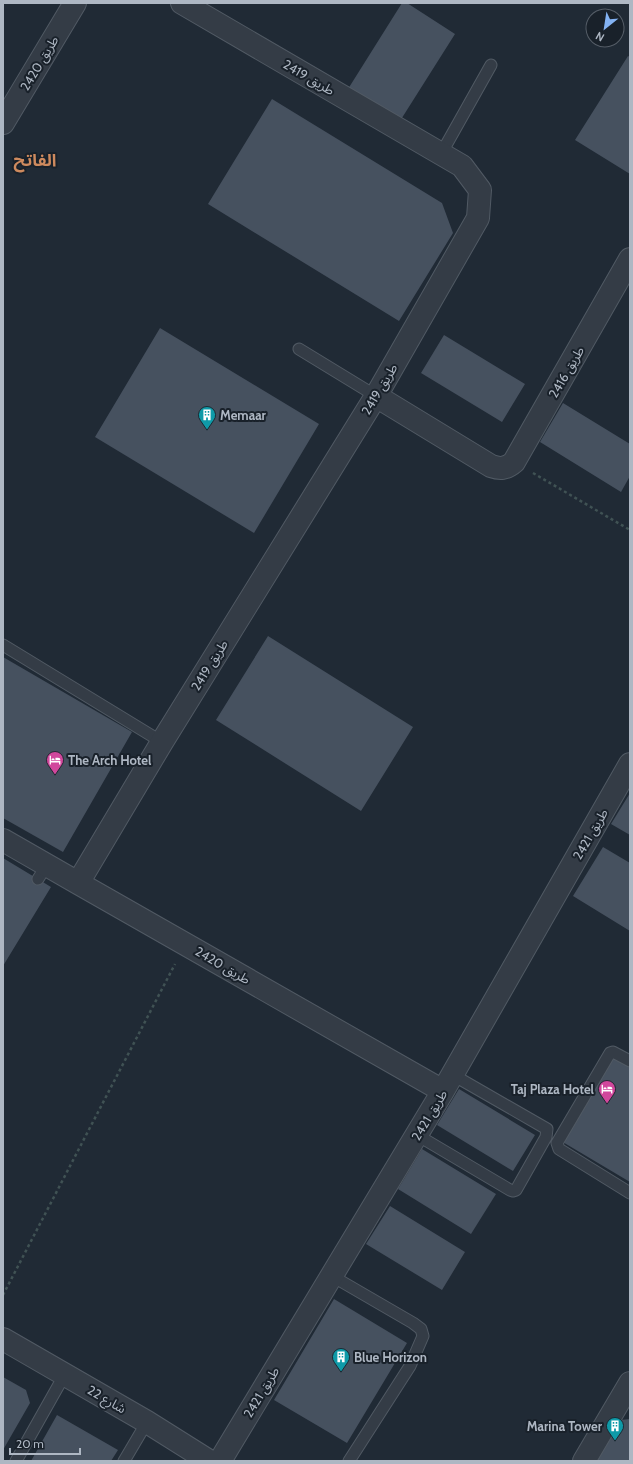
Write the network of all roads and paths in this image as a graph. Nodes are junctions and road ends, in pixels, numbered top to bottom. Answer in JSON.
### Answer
{"nodes":[{"id":1,"x":75,"y":3,"type":"edge"},
{"id":2,"x":182,"y":3,"type":"edge"},
{"id":3,"x":491,"y":65,"type":"dead end"},
{"id":4,"x":3,"y":123,"type":"edge"},
{"id":5,"x":441,"y":154,"type":"junction"},
{"id":6,"x":630,"y":259,"type":"edge"},
{"id":7,"x":299,"y":349,"type":"dead end"},
{"id":8,"x":376,"y":396,"type":"junction"},
{"id":9,"x":514,"y":462,"type":"junction"},
{"id":10,"x":630,"y":530,"type":"edge"},
{"id":11,"x":3,"y":645,"type":"edge"},
{"id":12,"x":162,"y":742,"type":"junction"},
{"id":13,"x":630,"y":764,"type":"edge"},
{"id":14,"x":3,"y":840,"type":"edge"},
{"id":15,"x":78,"y":883,"type":"junction"},
{"id":16,"x":185,"y":944,"type":"junction"},
{"id":17,"x":630,"y":1061,"type":"edge"},
{"id":18,"x":448,"y":1083,"type":"junction"},
{"id":19,"x":417,"y":1135,"type":"junction"},
{"id":20,"x":630,"y":1193,"type":"edge"},
{"id":21,"x":332,"y":1276,"type":"junction"},
{"id":22,"x":3,"y":1295,"type":"edge"},
{"id":23,"x":3,"y":1339,"type":"edge"},
{"id":24,"x":65,"y":1374,"type":"junction"},
{"id":25,"x":628,"y":1392,"type":"edge"},
{"id":26,"x":147,"y":1422,"type":"junction"},
{"id":27,"x":16,"y":1461,"type":"edge"},
{"id":28,"x":124,"y":1461,"type":"edge"},
{"id":29,"x":209,"y":1461,"type":"edge"},
{"id":30,"x":220,"y":1461,"type":"edge"},
{"id":31,"x":349,"y":1461,"type":"edge"},
{"id":32,"x":584,"y":1461,"type":"edge"}],
"edges":[{"from":1,"to":4,"type":"street","name":"طريق 2420"},
{"from":2,"to":5,"type":"street","name":"طريق 2419"},
{"from":3,"to":5,"type":"lane"},
{"from":5,"to":8,"type":"street","name":"طريق 2419"},
{"from":6,"to":9,"type":"street","name":"طريق 2416"},
{"from":7,"to":8,"type":"lane"},
{"from":8,"to":9,"type":"street"},
{"from":8,"to":12,"type":"street","name":"طريق 2419"},
{"from":9,"to":10,"type":"path"},
{"from":11,"to":12,"type":"lane"},
{"from":12,"to":15,"type":"street","name":"طريق 2419"},
{"from":13,"to":18,"type":"street","name":"طريق 2421"},
{"from":14,"to":15,"type":"street","name":"طريق 2420"},
{"from":15,"to":16,"type":"street","name":"طريق 2420"},
{"from":16,"to":18,"type":"street","name":"طريق 2420"},
{"from":16,"to":22,"type":"path"},
{"from":17,"to":20,"type":"lane"},
{"from":18,"to":19,"type":"street","name":"طريق 2421"},
{"from":18,"to":19,"type":"lane"},
{"from":19,"to":21,"type":"street","name":"طريق 2421"},
{"from":21,"to":30,"type":"street","name":"طريق 2421"},
{"from":21,"to":31,"type":"lane"},
{"from":23,"to":24,"type":"street","name":"شارع 22"},
{"from":24,"to":26,"type":"street","name":"شارع 22"},
{"from":24,"to":27,"type":"lane"},
{"from":25,"to":32,"type":"street"},
{"from":26,"to":28,"type":"lane"},
{"from":26,"to":29,"type":"street","name":"شارع 22"}]}
